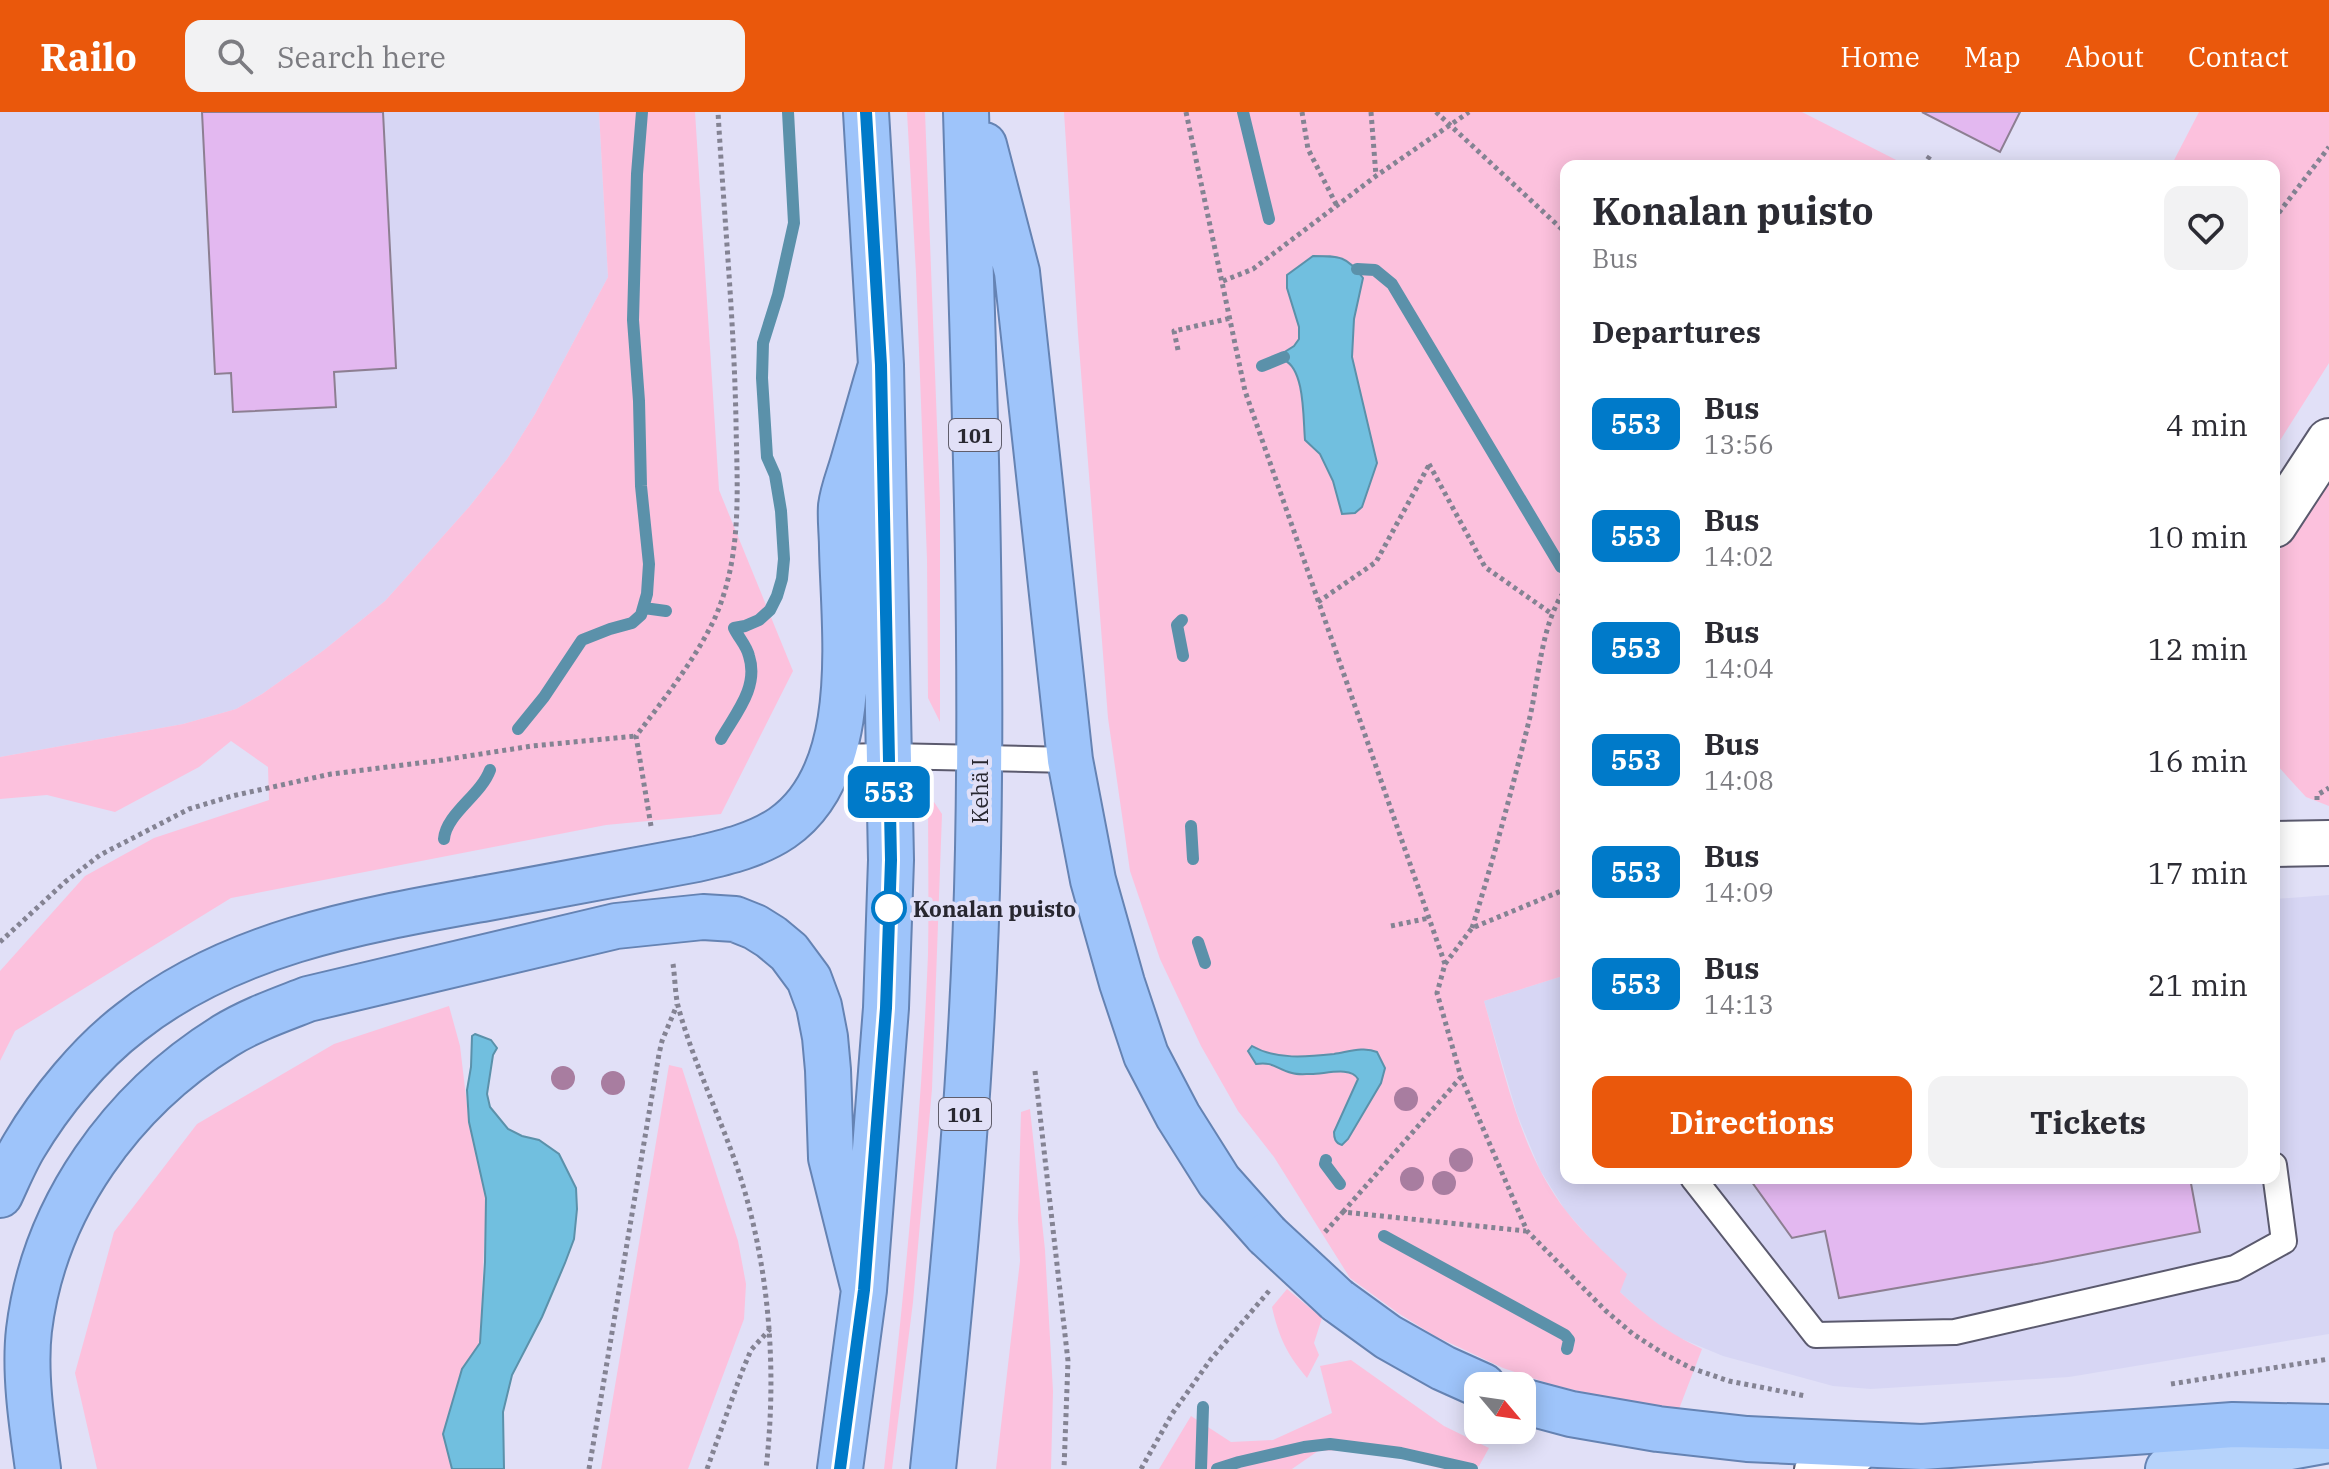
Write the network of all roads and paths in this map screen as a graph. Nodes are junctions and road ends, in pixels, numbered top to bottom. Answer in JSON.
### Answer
{"nodes":[{"id":1,"x":718,"y":112,"type":"edge"},
{"id":2,"x":866,"y":112,"type":"edge"},
{"id":3,"x":966,"y":112,"type":"edge"},
{"id":4,"x":976,"y":112,"type":"edge"},
{"id":5,"x":1186,"y":112,"type":"edge"},
{"id":6,"x":1302,"y":112,"type":"edge"},
{"id":7,"x":1371,"y":112,"type":"edge"},
{"id":8,"x":1436,"y":112,"type":"edge"},
{"id":9,"x":1469,"y":112,"type":"edge"},
{"id":10,"x":1450,"y":125,"type":"junction"},
{"id":11,"x":2329,"y":147,"type":"edge"},
{"id":12,"x":1932,"y":153,"type":"dead end"},
{"id":13,"x":1927,"y":160,"type":"edge"},
{"id":14,"x":1376,"y":176,"type":"junction"},
{"id":15,"x":1337,"y":206,"type":"junction"},
{"id":16,"x":2280,"y":211,"type":"edge"},
{"id":17,"x":1560,"y":227,"type":"edge"},
{"id":18,"x":1223,"y":281,"type":"junction"},
{"id":19,"x":1231,"y":318,"type":"junction"},
{"id":20,"x":1178,"y":350,"type":"dead end"},
{"id":21,"x":881,"y":365,"type":"junction"},
{"id":22,"x":2329,"y":441,"type":"edge"},
{"id":23,"x":2280,"y":516,"type":"edge"},
{"id":24,"x":1560,"y":596,"type":"edge"},
{"id":25,"x":1318,"y":602,"type":"junction"},
{"id":26,"x":1552,"y":614,"type":"junction"},
{"id":27,"x":636,"y":736,"type":"junction"},
{"id":28,"x":888,"y":756,"type":"junction"},
{"id":29,"x":833,"y":757,"type":"junction"},
{"id":30,"x":979,"y":758,"type":"junction"},
{"id":31,"x":1070,"y":760,"type":"junction"},
{"id":32,"x":2329,"y":788,"type":"edge"},
{"id":33,"x":2317,"y":795,"type":"dead end"},
{"id":34,"x":653,"y":840,"type":"dead end"},
{"id":35,"x":2329,"y":843,"type":"edge"},
{"id":36,"x":2280,"y":844,"type":"edge"},
{"id":37,"x":1560,"y":891,"type":"edge"},
{"id":38,"x":1429,"y":918,"type":"junction"},
{"id":39,"x":1391,"y":926,"type":"dead end"},
{"id":40,"x":1472,"y":928,"type":"junction"},
{"id":41,"x":0,"y":942,"type":"edge"},
{"id":42,"x":673,"y":959,"type":"dead end"},
{"id":43,"x":1445,"y":964,"type":"junction"},
{"id":44,"x":677,"y":1004,"type":"junction"},
{"id":45,"x":1035,"y":1071,"type":"dead end"},
{"id":46,"x":1461,"y":1077,"type":"junction"},
{"id":47,"x":1698,"y":1184,"type":"edge"},
{"id":48,"x":2276,"y":1184,"type":"edge"},
{"id":49,"x":0,"y":1195,"type":"edge"},
{"id":50,"x":1343,"y":1212,"type":"dead end"},
{"id":51,"x":1527,"y":1231,"type":"dead end"},
{"id":52,"x":864,"y":1290,"type":"junction"},
{"id":53,"x":770,"y":1328,"type":"junction"},
{"id":54,"x":1464,"y":1377,"type":"edge"},
{"id":55,"x":1536,"y":1405,"type":"edge"},
{"id":56,"x":2329,"y":1427,"type":"edge"},
{"id":57,"x":2329,"y":1440,"type":"edge"},
{"id":58,"x":1922,"y":1447,"type":"junction"},
{"id":59,"x":38,"y":1469,"type":"edge"},
{"id":60,"x":589,"y":1469,"type":"edge"},
{"id":61,"x":707,"y":1469,"type":"edge"},
{"id":62,"x":766,"y":1469,"type":"edge"},
{"id":63,"x":840,"y":1469,"type":"edge"},
{"id":64,"x":933,"y":1469,"type":"edge"},
{"id":65,"x":1064,"y":1469,"type":"edge"},
{"id":66,"x":1807,"y":1469,"type":"edge"},
{"id":67,"x":2168,"y":1469,"type":"edge"}],
"edges":[{"from":1,"to":27,"type":"path"},
{"from":2,"to":21,"type":"highway"},
{"from":3,"to":30,"type":"highway","name":"Kehä I","number":"101"},
{"from":4,"to":31,"type":"highway"},
{"from":5,"to":18,"type":"path"},
{"from":6,"to":15,"type":"path"},
{"from":7,"to":14,"type":"path"},
{"from":8,"to":10,"type":"path"},
{"from":9,"to":10,"type":"path"},
{"from":10,"to":14,"type":"path"},
{"from":10,"to":17,"type":"path"},
{"from":11,"to":16,"type":"path"},
{"from":12,"to":13,"type":"path"},
{"from":14,"to":15,"type":"path"},
{"from":15,"to":18,"type":"path"},
{"from":18,"to":19,"type":"path"},
{"from":19,"to":20,"type":"path"},
{"from":19,"to":25,"type":"path"},
{"from":21,"to":28,"type":"highway"},
{"from":21,"to":29,"type":"highway"},
{"from":22,"to":23,"type":"street"},
{"from":24,"to":26,"type":"path"},
{"from":25,"to":26,"type":"path"},
{"from":25,"to":38,"type":"path"},
{"from":26,"to":40,"type":"path"},
{"from":27,"to":34,"type":"path"},
{"from":27,"to":41,"type":"path"},
{"from":28,"to":29,"type":"lane"},
{"from":28,"to":30,"type":"lane"},
{"from":28,"to":52,"type":"highway"},
{"from":29,"to":49,"type":"highway"},
{"from":30,"to":31,"type":"lane"},
{"from":30,"to":64,"type":"highway","name":"Kehä I","number":"101"},
{"from":31,"to":54,"type":"highway","bridge":true},
{"from":32,"to":33,"type":"path"},
{"from":35,"to":36,"type":"street"},
{"from":37,"to":40,"type":"path"},
{"from":38,"to":39,"type":"path"},
{"from":38,"to":43,"type":"path"},
{"from":40,"to":43,"type":"path"},
{"from":42,"to":44,"type":"path"},
{"from":43,"to":46,"type":"path"},
{"from":44,"to":53,"type":"path"},
{"from":44,"to":60,"type":"path"},
{"from":45,"to":65,"type":"path"},
{"from":46,"to":50,"type":"path"},
{"from":46,"to":51,"type":"path"},
{"from":47,"to":48,"type":"lane"},
{"from":52,"to":59,"type":"highway"},
{"from":52,"to":63,"type":"highway"},
{"from":53,"to":61,"type":"path"},
{"from":53,"to":62,"type":"path"},
{"from":55,"to":58,"type":"highway"},
{"from":56,"to":58,"type":"highway"},
{"from":57,"to":67,"type":"main road"},
{"from":58,"to":66,"type":"lane"}]}
